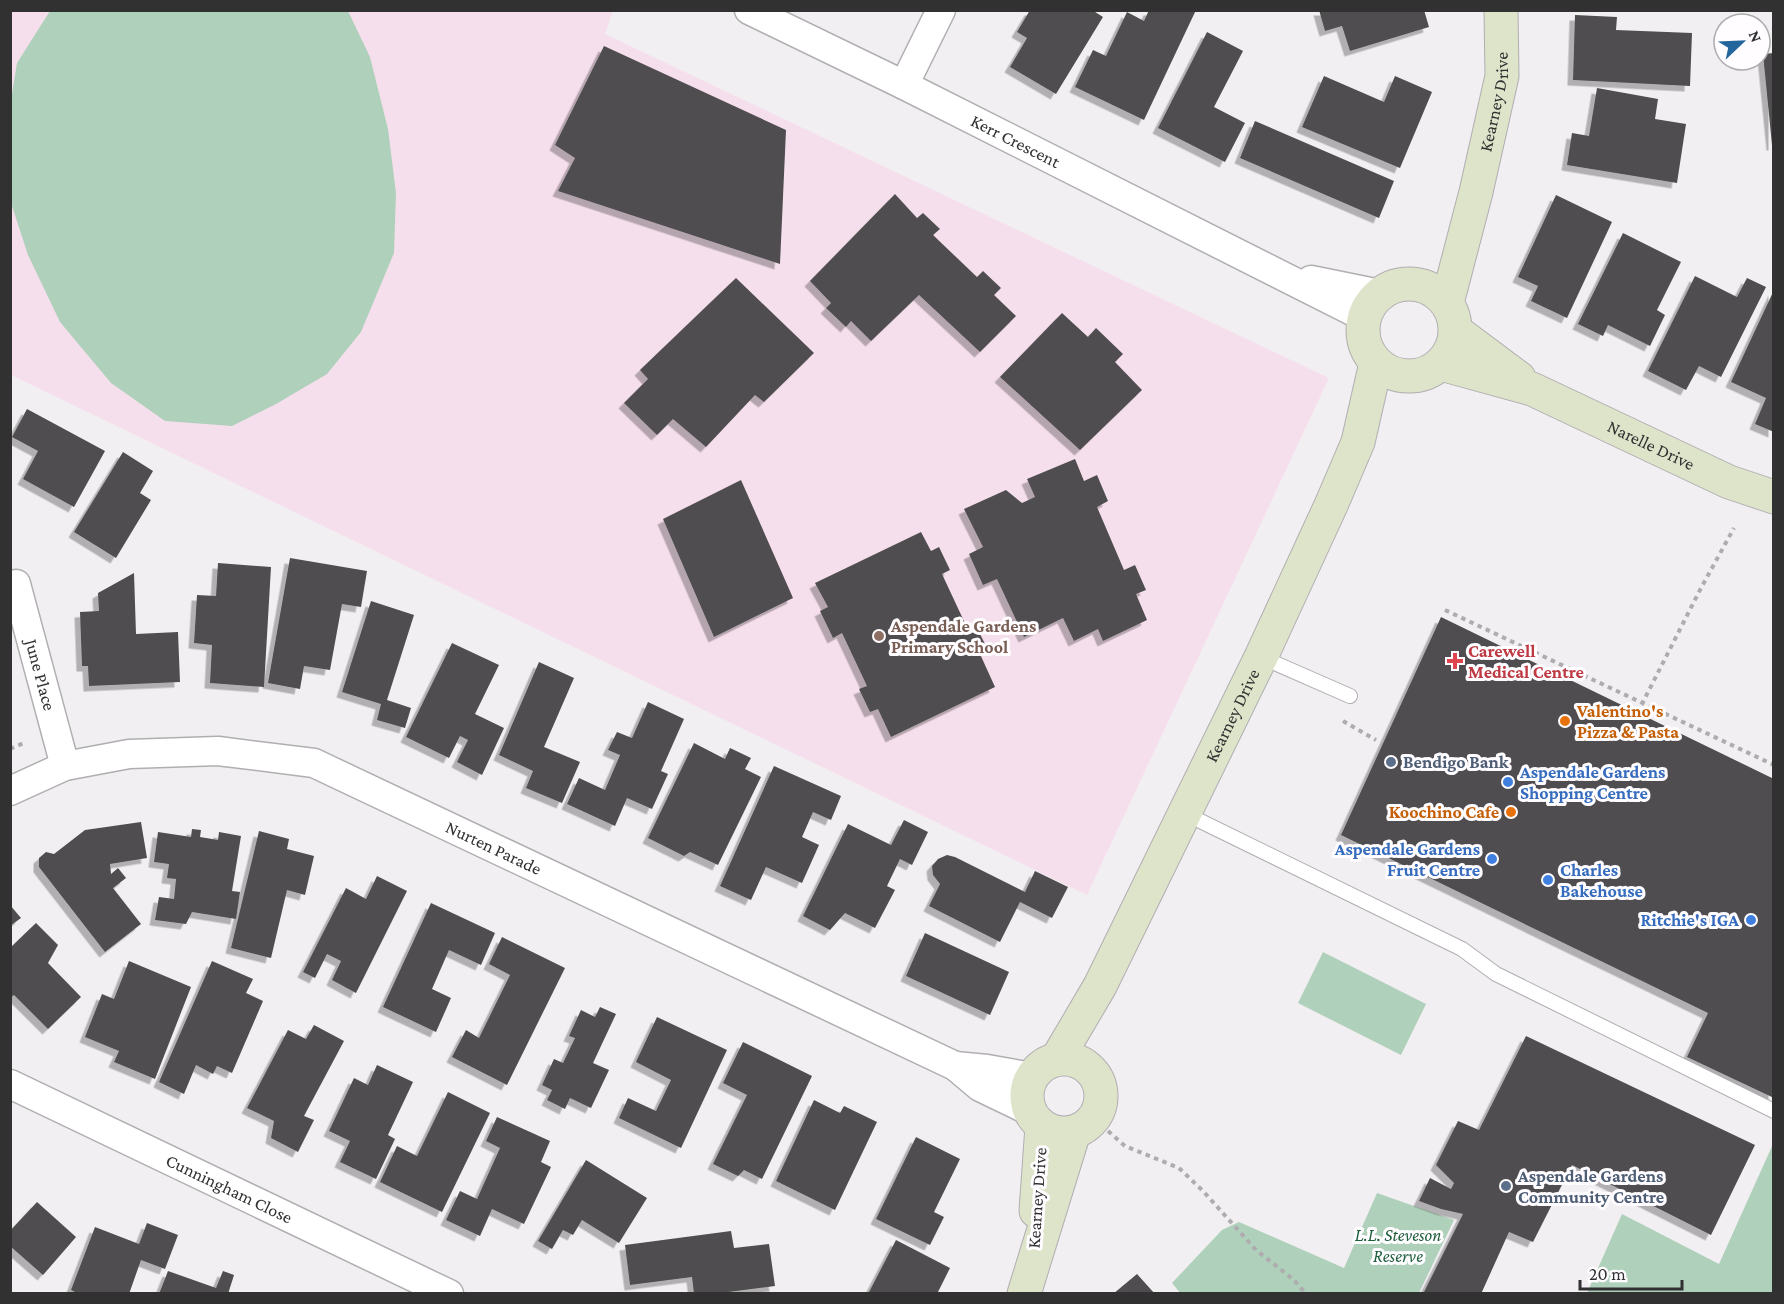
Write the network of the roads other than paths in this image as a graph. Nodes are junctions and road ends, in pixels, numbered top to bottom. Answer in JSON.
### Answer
{"nodes":[{"id":1,"x":749,"y":10,"type":"edge"},
{"id":2,"x":941,"y":10,"type":"edge"},
{"id":3,"x":1501,"y":10,"type":"edge"},
{"id":4,"x":904,"y":85,"type":"junction"},
{"id":5,"x":1372,"y":305,"type":"junction"},
{"id":6,"x":1442,"y":306,"type":"junction"},
{"id":7,"x":1376,"y":363,"type":"junction"},
{"id":8,"x":1441,"y":364,"type":"junction"},
{"id":9,"x":1406,"y":376,"type":"junction"},
{"id":10,"x":1532,"y":388,"type":"junction"},
{"id":11,"x":1358,"y":442,"type":"junction"},
{"id":12,"x":1773,"y":497,"type":"edge"},
{"id":13,"x":16,"y":584,"type":"dead end"},
{"id":14,"x":1261,"y":657,"type":"junction"},
{"id":15,"x":1350,"y":696,"type":"dead end"},
{"id":16,"x":65,"y":766,"type":"junction"},
{"id":17,"x":10,"y":791,"type":"edge"},
{"id":18,"x":1184,"y":813,"type":"junction"},
{"id":19,"x":1100,"y":986,"type":"junction"},
{"id":20,"x":955,"y":1066,"type":"junction"},
{"id":21,"x":1044,"y":1068,"type":"junction"},
{"id":22,"x":1090,"y":1069,"type":"junction"},
{"id":23,"x":10,"y":1084,"type":"edge"},
{"id":24,"x":1773,"y":1111,"type":"edge"},
{"id":25,"x":1036,"y":1118,"type":"junction"},
{"id":26,"x":1084,"y":1125,"type":"junction"},
{"id":27,"x":1028,"y":1281,"type":"edge"},
{"id":28,"x":449,"y":1293,"type":"edge"}],
"edges":[{"from":1,"to":4,"type":"street","name":"Kerr Crescent"},
{"from":2,"to":4,"type":"street"},
{"from":3,"to":6,"type":"street","name":"Kearney Drive"},
{"from":4,"to":5,"type":"street","name":"Kerr Crescent"},
{"from":5,"to":6,"type":"street"},
{"from":5,"to":7,"type":"street"},
{"from":6,"to":8,"type":"street"},
{"from":6,"to":10,"type":"street","name":"Narelle Drive"},
{"from":7,"to":9,"type":"street"},
{"from":7,"to":11,"type":"street","name":"Kearney Drive"},
{"from":8,"to":9,"type":"street"},
{"from":8,"to":10,"type":"street","name":"Narelle Drive"},
{"from":9,"to":11,"type":"street","name":"Kearney Drive"},
{"from":10,"to":12,"type":"street","name":"Narelle Drive"},
{"from":11,"to":14,"type":"street","name":"Kearney Drive"},
{"from":13,"to":16,"type":"street","name":"June Place"},
{"from":14,"to":15,"type":"lane"},
{"from":14,"to":18,"type":"street","name":"Kearney Drive"},
{"from":16,"to":17,"type":"street","name":"Nurten Parade"},
{"from":16,"to":20,"type":"street","name":"Nurten Parade"},
{"from":18,"to":19,"type":"street","name":"Kearney Drive"},
{"from":18,"to":24,"type":"lane"},
{"from":19,"to":21,"type":"street","name":"Kearney Drive"},
{"from":19,"to":22,"type":"street","name":"Kearney Drive"},
{"from":20,"to":21,"type":"street","name":"Nurten Parade"},
{"from":20,"to":25,"type":"street","name":"Nurten Parade"},
{"from":21,"to":22,"type":"street"},
{"from":21,"to":25,"type":"street"},
{"from":22,"to":26,"type":"street"},
{"from":23,"to":28,"type":"street","name":"Cunningham Close"},
{"from":25,"to":26,"type":"street"},
{"from":25,"to":27,"type":"street","name":"Kearney Drive"},
{"from":26,"to":27,"type":"street","name":"Kearney Drive"}]}
